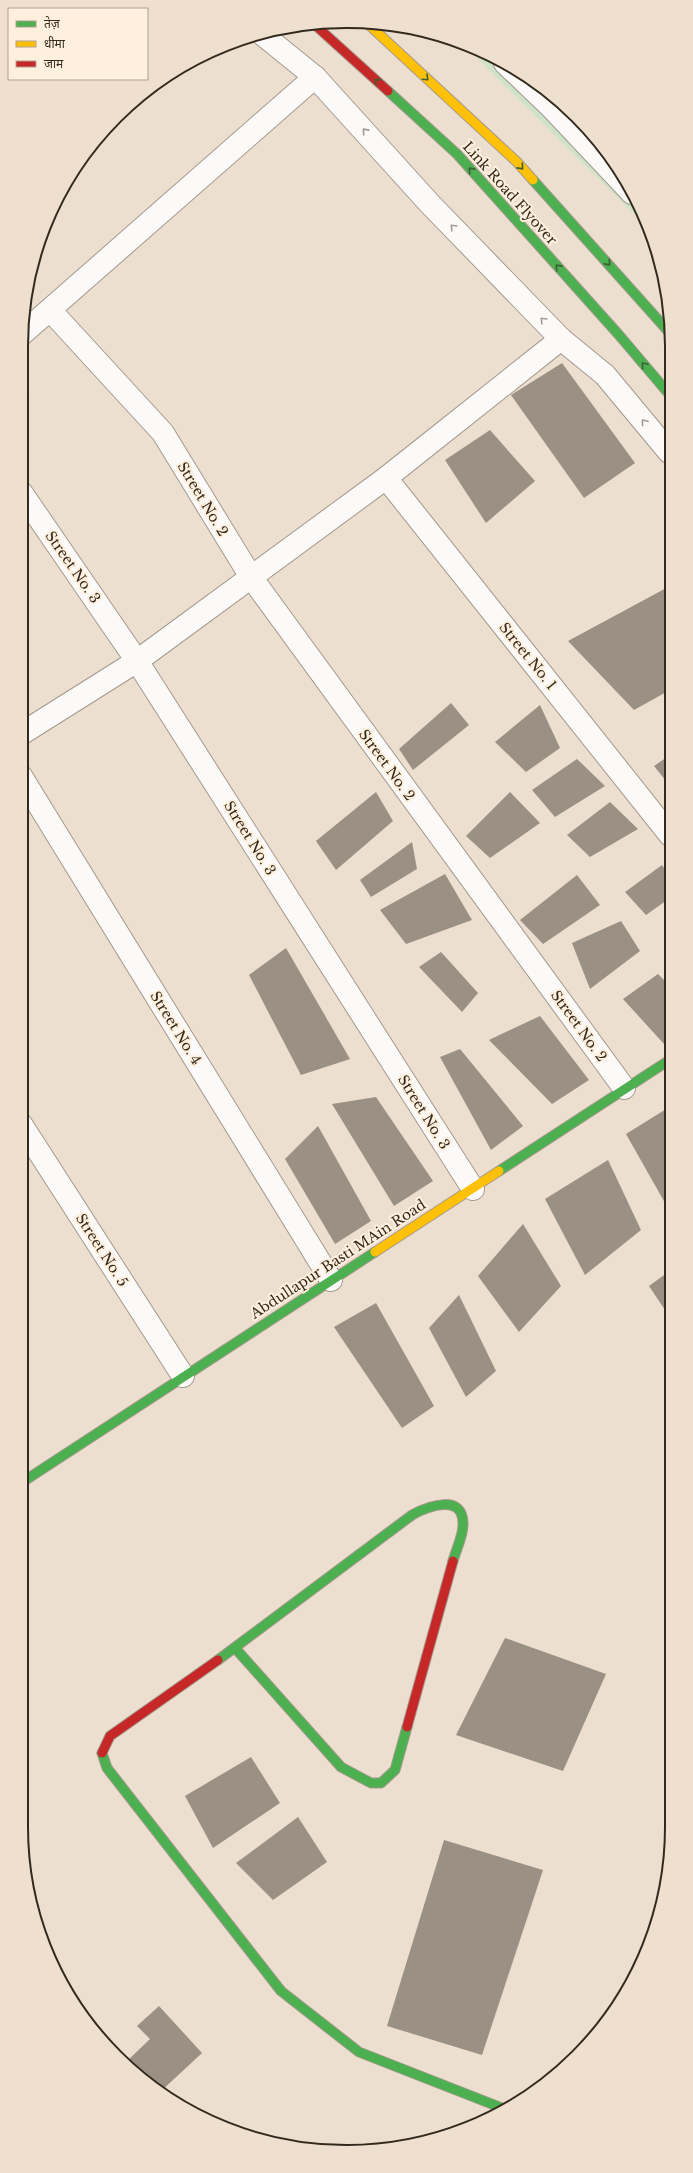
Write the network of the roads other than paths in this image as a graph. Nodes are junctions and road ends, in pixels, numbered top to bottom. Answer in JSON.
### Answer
{"nodes":[{"id":1,"x":320,"y":30,"type":"edge"},
{"id":2,"x":374,"y":30,"type":"edge"},
{"id":3,"x":267,"y":38,"type":"edge"},
{"id":4,"x":315,"y":77,"type":"junction"},
{"id":5,"x":530,"y":87,"type":"edge"},
{"id":6,"x":612,"y":172,"type":"edge"},
{"id":7,"x":50,"y":310,"type":"junction"},
{"id":8,"x":664,"y":326,"type":"edge"},
{"id":9,"x":29,"y":328,"type":"edge"},
{"id":10,"x":562,"y":339,"type":"junction"},
{"id":11,"x":665,"y":389,"type":"edge"},
{"id":12,"x":665,"y":446,"type":"edge"},
{"id":13,"x":386,"y":478,"type":"junction"},
{"id":14,"x":28,"y":502,"type":"edge"},
{"id":15,"x":251,"y":577,"type":"junction"},
{"id":16,"x":138,"y":661,"type":"junction"},
{"id":17,"x":28,"y":730,"type":"edge"},
{"id":18,"x":28,"y":787,"type":"edge"},
{"id":19,"x":665,"y":829,"type":"edge"},
{"id":20,"x":665,"y":1063,"type":"edge"},
{"id":21,"x":624,"y":1088,"type":"junction"},
{"id":22,"x":28,"y":1135,"type":"edge"},
{"id":23,"x":473,"y":1189,"type":"junction"},
{"id":24,"x":331,"y":1280,"type":"junction"},
{"id":25,"x":183,"y":1376,"type":"junction"},
{"id":26,"x":28,"y":1478,"type":"edge"},
{"id":27,"x":235,"y":1648,"type":"junction"},
{"id":28,"x":498,"y":2106,"type":"edge"}],
"edges":[{"from":11,"to":1,"type":"street","name":"Link Road Flyover","one_way":true},
{"from":2,"to":8,"type":"street","name":"Link Road Flyover","one_way":true},
{"from":3,"to":4,"type":"street"},
{"from":4,"to":7,"type":"street"},
{"from":10,"to":4,"type":"street","one_way":true},
{"from":5,"to":6,"type":"street"},
{"from":7,"to":9,"type":"street"},
{"from":7,"to":15,"type":"street","name":"Street No. 2"},
{"from":12,"to":10,"type":"street","one_way":true},
{"from":10,"to":13,"type":"street"},
{"from":13,"to":15,"type":"street"},
{"from":13,"to":19,"type":"street","name":"Street No. 1"},
{"from":14,"to":16,"type":"street","name":"Street No. 3"},
{"from":15,"to":16,"type":"street"},
{"from":15,"to":21,"type":"street","name":"Street No. 2"},
{"from":16,"to":17,"type":"street"},
{"from":16,"to":23,"type":"street","name":"Street No. 3"},
{"from":18,"to":24,"type":"street","name":"Street No. 4"},
{"from":20,"to":21,"type":"street","name":"Abdullapur Basti MAin Road"},
{"from":21,"to":23,"type":"street","name":"Abdullapur Basti MAin Road"},
{"from":22,"to":25,"type":"street","name":"Street No. 5"},
{"from":23,"to":24,"type":"street","name":"Abdullapur Basti MAin Road"},
{"from":24,"to":25,"type":"street","name":"Abdullapur Basti MAin Road"},
{"from":25,"to":26,"type":"street","name":"Abdullapur Basti MAin Road"},
{"from":27,"to":27,"type":"street"},
{"from":27,"to":28,"type":"street"}]}
